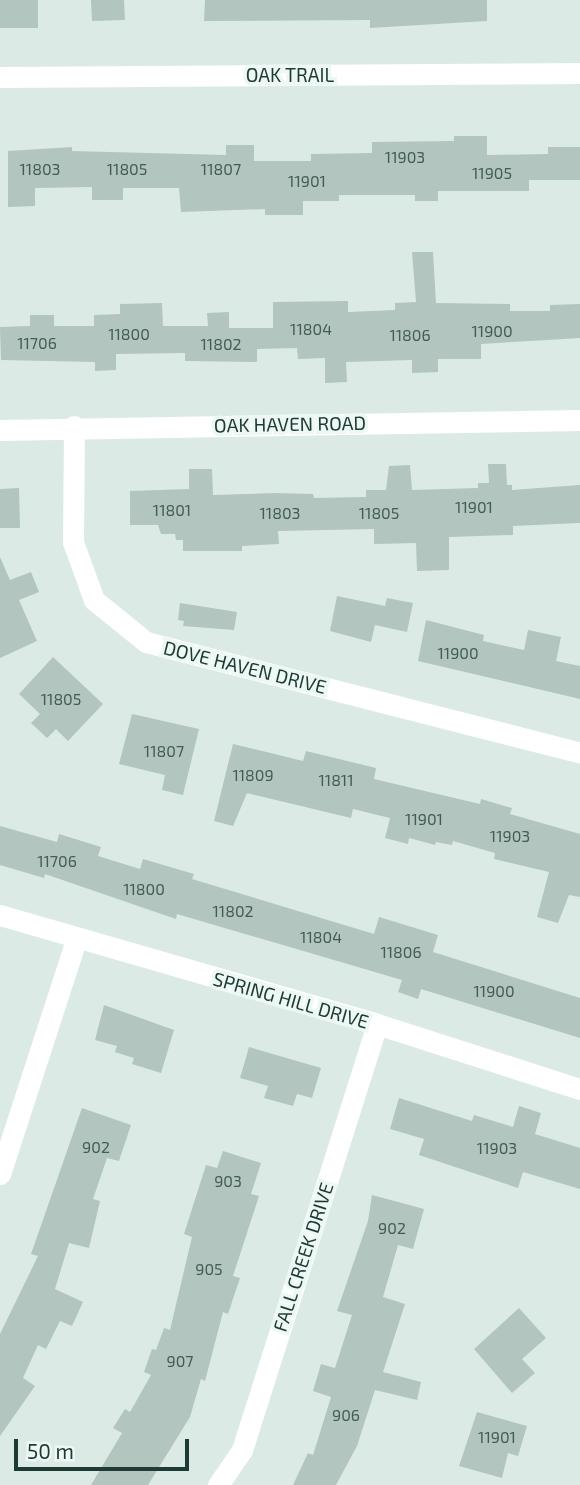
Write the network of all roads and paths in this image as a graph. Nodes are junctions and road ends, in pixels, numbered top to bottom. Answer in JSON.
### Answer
{"nodes":[{"id":1,"x":580,"y":72,"type":"edge"},
{"id":2,"x":0,"y":77,"type":"edge"},
{"id":3,"x":580,"y":420,"type":"edge"},
{"id":4,"x":74,"y":426,"type":"junction"},
{"id":5,"x":0,"y":430,"type":"edge"},
{"id":6,"x":580,"y":753,"type":"edge"},
{"id":7,"x":0,"y":915,"type":"edge"},
{"id":8,"x":76,"y":940,"type":"junction"},
{"id":9,"x":377,"y":1024,"type":"junction"},
{"id":10,"x":580,"y":1089,"type":"edge"},
{"id":11,"x":0,"y":1174,"type":"edge"},
{"id":12,"x":218,"y":1485,"type":"edge"}],
"edges":[{"from":1,"to":2,"type":"street","name":"OAK TRAIL"},
{"from":3,"to":4,"type":"street","name":"OAK HAVEN ROAD"},
{"from":4,"to":5,"type":"street","name":"OAK HAVEN ROAD"},
{"from":4,"to":6,"type":"street","name":"DOVE HAVEN DRIVE"},
{"from":7,"to":8,"type":"street","name":"SPRING HILL DRIVE"},
{"from":8,"to":9,"type":"street","name":"SPRING HILL DRIVE"},
{"from":8,"to":11,"type":"street"},
{"from":9,"to":10,"type":"street","name":"SPRING HILL DRIVE"},
{"from":9,"to":12,"type":"street","name":"FALL CREEK DRIVE"}]}
